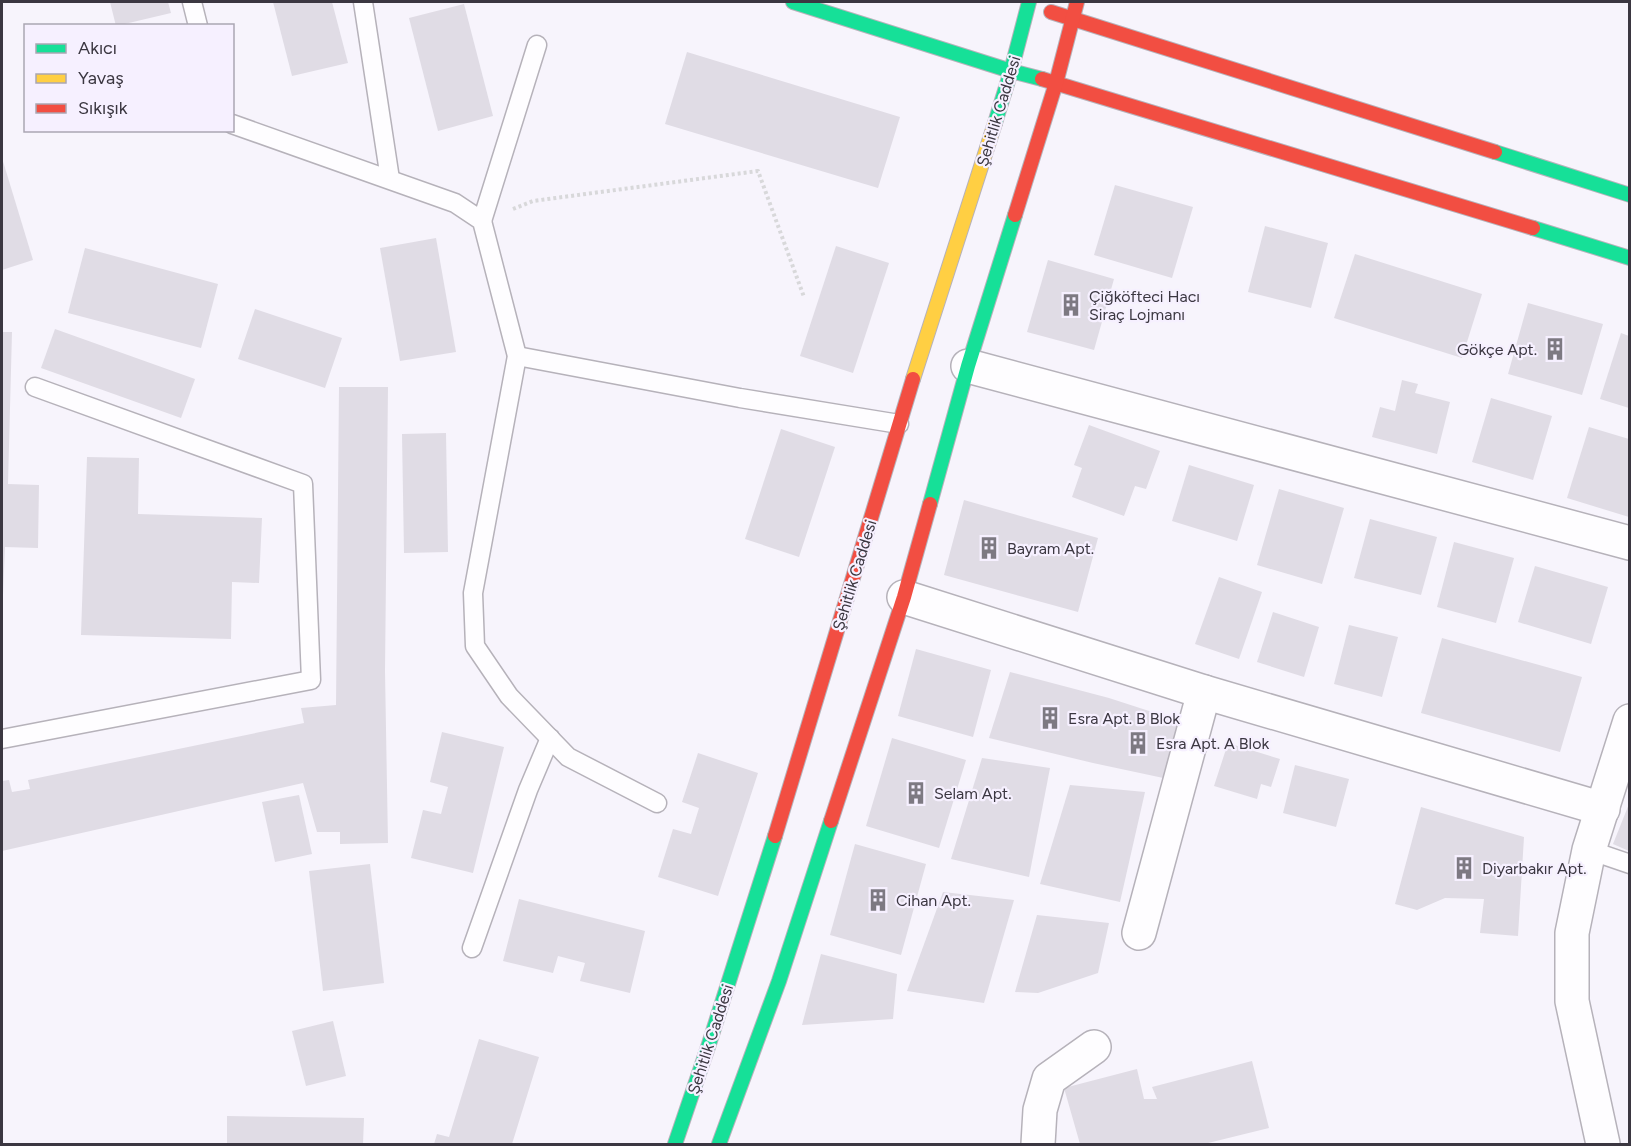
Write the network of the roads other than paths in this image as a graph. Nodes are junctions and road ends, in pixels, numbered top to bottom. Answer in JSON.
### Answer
{"nodes":[{"id":1,"x":192,"y":2,"type":"edge"},
{"id":2,"x":363,"y":2,"type":"edge"},
{"id":3,"x":793,"y":2,"type":"edge"},
{"id":4,"x":1077,"y":2,"type":"edge"},
{"id":5,"x":1025,"y":3,"type":"edge"},
{"id":6,"x":1072,"y":20,"type":"junction"},
{"id":7,"x":198,"y":24,"type":"edge"},
{"id":8,"x":537,"y":45,"type":"dead end"},
{"id":9,"x":1011,"y":71,"type":"junction"},
{"id":10,"x":1056,"y":83,"type":"junction"},
{"id":11,"x":234,"y":125,"type":"edge"},
{"id":12,"x":390,"y":179,"type":"junction"},
{"id":13,"x":1629,"y":195,"type":"edge"},
{"id":14,"x":482,"y":221,"type":"junction"},
{"id":15,"x":1629,"y":258,"type":"edge"},
{"id":16,"x":517,"y":356,"type":"junction"},
{"id":17,"x":968,"y":366,"type":"junction"},
{"id":18,"x":35,"y":387,"type":"dead end"},
{"id":19,"x":899,"y":424,"type":"junction"},
{"id":20,"x":1629,"y":543,"type":"edge"},
{"id":21,"x":904,"y":597,"type":"junction"},
{"id":22,"x":1204,"y":692,"type":"junction"},
{"id":23,"x":1629,"y":721,"type":"edge"},
{"id":24,"x":550,"y":738,"type":"junction"},
{"id":25,"x":2,"y":739,"type":"edge"},
{"id":26,"x":657,"y":803,"type":"dead end"},
{"id":27,"x":1603,"y":809,"type":"junction"},
{"id":28,"x":1589,"y":850,"type":"junction"},
{"id":29,"x":1629,"y":864,"type":"edge"},
{"id":30,"x":1139,"y":933,"type":"dead end"},
{"id":31,"x":472,"y":948,"type":"dead end"},
{"id":32,"x":1094,"y":1047,"type":"dead end"},
{"id":33,"x":675,"y":1144,"type":"edge"},
{"id":34,"x":719,"y":1144,"type":"edge"},
{"id":35,"x":1038,"y":1144,"type":"edge"},
{"id":36,"x":1603,"y":1144,"type":"edge"}],
"edges":[{"from":1,"to":7,"type":"lane"},
{"from":2,"to":12,"type":"lane"},
{"from":3,"to":9,"type":"street"},
{"from":4,"to":6,"type":"street"},
{"from":5,"to":6,"type":"street"},
{"from":5,"to":9,"type":"street","name":"Şehitlik Caddesi"},
{"from":6,"to":10,"type":"street"},
{"from":6,"to":13,"type":"street"},
{"from":8,"to":14,"type":"lane"},
{"from":9,"to":10,"type":"street"},
{"from":9,"to":19,"type":"street","name":"Şehitlik Caddesi"},
{"from":10,"to":15,"type":"street"},
{"from":10,"to":17,"type":"street"},
{"from":11,"to":12,"type":"lane"},
{"from":12,"to":14,"type":"lane"},
{"from":14,"to":16,"type":"lane"},
{"from":16,"to":19,"type":"lane"},
{"from":16,"to":24,"type":"lane"},
{"from":17,"to":20,"type":"street"},
{"from":17,"to":21,"type":"street"},
{"from":18,"to":25,"type":"lane"},
{"from":19,"to":33,"type":"street","name":"Şehitlik Caddesi"},
{"from":21,"to":22,"type":"street"},
{"from":21,"to":34,"type":"street"},
{"from":22,"to":27,"type":"street"},
{"from":22,"to":30,"type":"street"},
{"from":23,"to":27,"type":"street"},
{"from":24,"to":26,"type":"lane"},
{"from":24,"to":31,"type":"lane"},
{"from":27,"to":28,"type":"street"},
{"from":28,"to":29,"type":"lane"},
{"from":28,"to":36,"type":"street"},
{"from":32,"to":35,"type":"street"}]}
